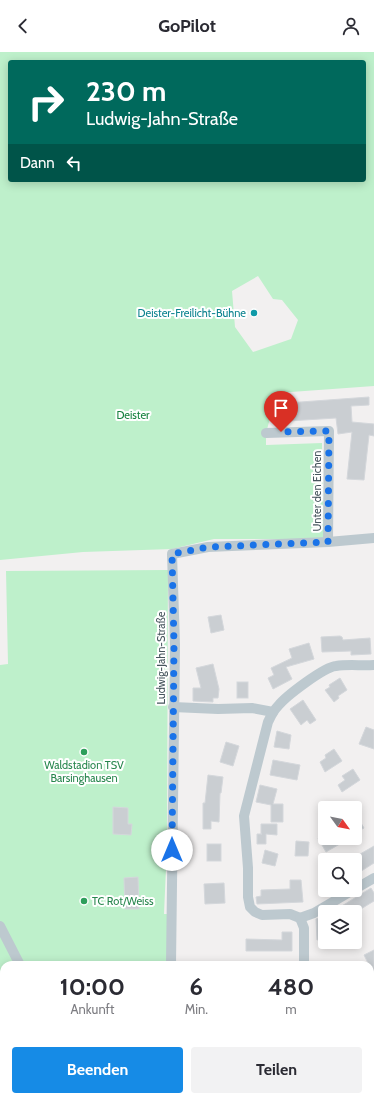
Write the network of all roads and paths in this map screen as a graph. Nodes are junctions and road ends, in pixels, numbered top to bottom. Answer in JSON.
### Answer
{"nodes":[{"id":1,"x":266,"y":432,"type":"dead end"},
{"id":2,"x":374,"y":538,"type":"edge"},
{"id":3,"x":328,"y":542,"type":"junction"},
{"id":4,"x":374,"y":666,"type":"edge"},
{"id":5,"x":173,"y":707,"type":"junction"},
{"id":6,"x":273,"y":712,"type":"junction"},
{"id":7,"x":374,"y":878,"type":"edge"},
{"id":8,"x":362,"y":885,"type":"edge"},
{"id":9,"x":341,"y":897,"type":"edge"},
{"id":10,"x":300,"y":918,"type":"junction"},
{"id":11,"x":0,"y":926,"type":"edge"},
{"id":12,"x":18,"y":961,"type":"edge"},
{"id":13,"x":171,"y":961,"type":"edge"},
{"id":14,"x":304,"y":961,"type":"edge"}],
"edges":[{"from":1,"to":3,"type":"street","name":"Unter den Eichen"},
{"from":2,"to":3,"type":"street","name":"Ludwig-Jahn-Straße"},
{"from":3,"to":5,"type":"street","name":"Ludwig-Jahn-Straße"},
{"from":4,"to":6,"type":"street"},
{"from":5,"to":6,"type":"street"},
{"from":5,"to":13,"type":"street","name":"Ludwig-Jahn-Straße"},
{"from":6,"to":10,"type":"street"},
{"from":7,"to":8,"type":"street"},
{"from":9,"to":10,"type":"street"},
{"from":10,"to":14,"type":"street"},
{"from":11,"to":12,"type":"street"}]}
